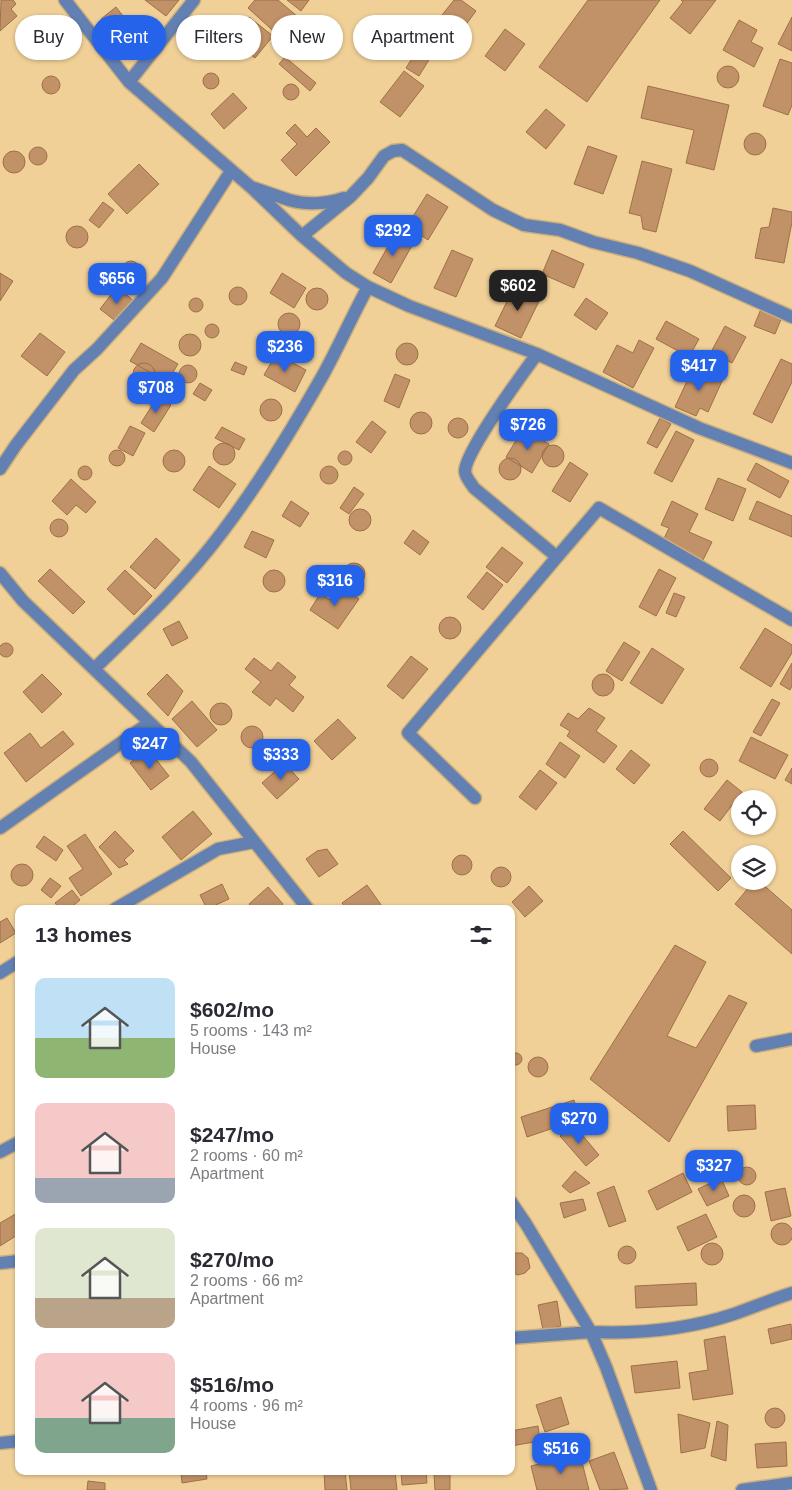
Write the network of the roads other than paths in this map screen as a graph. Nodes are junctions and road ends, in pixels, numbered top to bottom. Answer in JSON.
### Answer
{"nodes":[{"id":1,"x":66,"y":0,"type":"edge"},
{"id":2,"x":194,"y":0,"type":"edge"},
{"id":3,"x":129,"y":82,"type":"junction"},
{"id":4,"x":231,"y":171,"type":"junction"},
{"id":5,"x":252,"y":188,"type":"junction"},
{"id":6,"x":350,"y":197,"type":"junction"},
{"id":7,"x":302,"y":236,"type":"junction"},
{"id":8,"x":368,"y":287,"type":"junction"},
{"id":9,"x":792,"y":317,"type":"edge"},
{"id":10,"x":537,"y":354,"type":"junction"},
{"id":11,"x":792,"y":463,"type":"edge"},
{"id":12,"x":0,"y":469,"type":"edge"},
{"id":13,"x":557,"y":557,"type":"junction"},
{"id":14,"x":0,"y":574,"type":"edge"},
{"id":15,"x":792,"y":620,"type":"edge"},
{"id":16,"x":94,"y":669,"type":"junction"},
{"id":17,"x":149,"y":723,"type":"junction"},
{"id":18,"x":475,"y":798,"type":"dead end"},
{"id":19,"x":0,"y":828,"type":"edge"},
{"id":20,"x":254,"y":842,"type":"junction"},
{"id":21,"x":122,"y":905,"type":"edge"},
{"id":22,"x":305,"y":905,"type":"edge"},
{"id":23,"x":15,"y":964,"type":"edge"},
{"id":24,"x":0,"y":973,"type":"edge"},
{"id":25,"x":792,"y":1039,"type":"edge"},
{"id":26,"x":756,"y":1046,"type":"dead end"},
{"id":27,"x":15,"y":1144,"type":"edge"},
{"id":28,"x":0,"y":1152,"type":"edge"},
{"id":29,"x":515,"y":1208,"type":"edge"},
{"id":30,"x":15,"y":1261,"type":"edge"},
{"id":31,"x":0,"y":1263,"type":"edge"},
{"id":32,"x":792,"y":1293,"type":"edge"},
{"id":33,"x":591,"y":1332,"type":"junction"},
{"id":34,"x":515,"y":1338,"type":"edge"},
{"id":35,"x":15,"y":1441,"type":"edge"},
{"id":36,"x":0,"y":1443,"type":"edge"},
{"id":37,"x":792,"y":1483,"type":"edge"},
{"id":38,"x":652,"y":1490,"type":"edge"},
{"id":39,"x":742,"y":1490,"type":"edge"}],
"edges":[{"from":1,"to":3,"type":"street"},
{"from":2,"to":3,"type":"street"},
{"from":3,"to":4,"type":"street"},
{"from":4,"to":5,"type":"street"},
{"from":4,"to":12,"type":"street"},
{"from":5,"to":6,"type":"street"},
{"from":5,"to":7,"type":"street"},
{"from":6,"to":7,"type":"street"},
{"from":6,"to":9,"type":"street"},
{"from":7,"to":8,"type":"street"},
{"from":8,"to":10,"type":"street"},
{"from":8,"to":16,"type":"street"},
{"from":10,"to":11,"type":"street"},
{"from":10,"to":13,"type":"street"},
{"from":13,"to":15,"type":"street"},
{"from":13,"to":18,"type":"street"},
{"from":14,"to":16,"type":"street"},
{"from":16,"to":17,"type":"street"},
{"from":17,"to":19,"type":"street"},
{"from":17,"to":20,"type":"street"},
{"from":20,"to":21,"type":"street"},
{"from":20,"to":22,"type":"street"},
{"from":23,"to":24,"type":"street"},
{"from":25,"to":26,"type":"street"},
{"from":27,"to":28,"type":"street"},
{"from":29,"to":33,"type":"street"},
{"from":30,"to":31,"type":"street"},
{"from":32,"to":33,"type":"street"},
{"from":33,"to":34,"type":"street"},
{"from":33,"to":38,"type":"street"},
{"from":35,"to":36,"type":"street"},
{"from":37,"to":39,"type":"street"}]}
